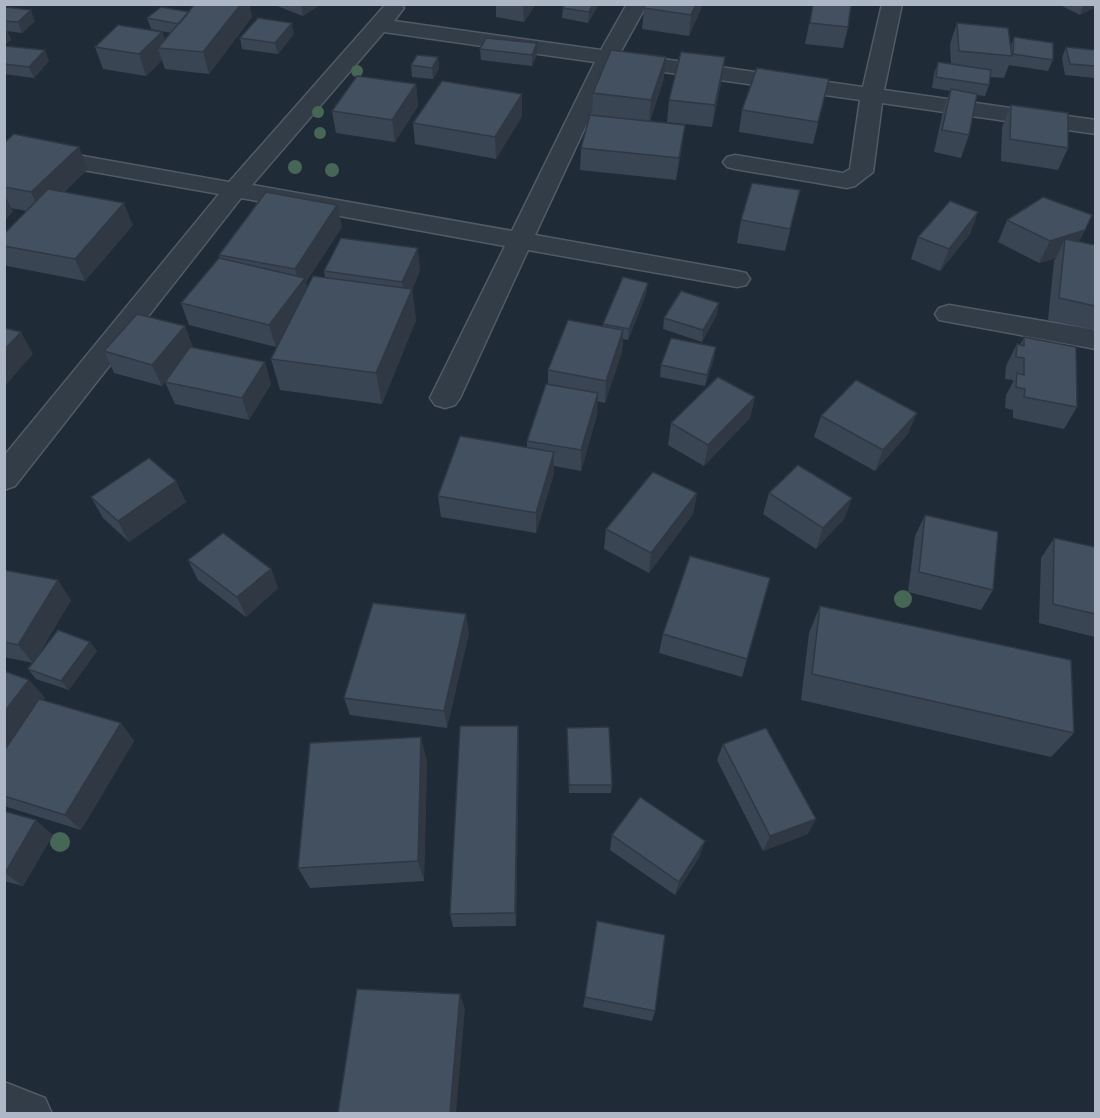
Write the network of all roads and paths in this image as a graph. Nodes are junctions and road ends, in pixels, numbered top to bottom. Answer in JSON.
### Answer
{"nodes":[{"id":1,"x":397,"y":4,"type":"edge"},
{"id":2,"x":637,"y":4,"type":"edge"},
{"id":3,"x":892,"y":4,"type":"edge"},
{"id":4,"x":380,"y":25,"type":"junction"},
{"id":5,"x":607,"y":58,"type":"junction"},
{"id":6,"x":872,"y":95,"type":"junction"},
{"id":7,"x":1095,"y":127,"type":"edge"},
{"id":8,"x":4,"y":149,"type":"edge"},
{"id":9,"x":735,"y":162,"type":"dead end"},
{"id":10,"x":235,"y":190,"type":"junction"},
{"id":11,"x":520,"y":240,"type":"junction"},
{"id":12,"x":737,"y":279,"type":"dead end"},
{"id":13,"x":949,"y":314,"type":"dead end"},
{"id":14,"x":1095,"y":340,"type":"edge"},
{"id":15,"x":445,"y":398,"type":"dead end"},
{"id":16,"x":4,"y":478,"type":"edge"},
{"id":17,"x":4,"y":1105,"type":"edge"},
{"id":18,"x":29,"y":1113,"type":"edge"}],
"edges":[{"from":1,"to":4,"type":"street"},
{"from":2,"to":5,"type":"street"},
{"from":3,"to":6,"type":"street"},
{"from":4,"to":5,"type":"street"},
{"from":4,"to":10,"type":"street"},
{"from":5,"to":6,"type":"street"},
{"from":5,"to":11,"type":"street"},
{"from":6,"to":7,"type":"street"},
{"from":6,"to":9,"type":"street"},
{"from":8,"to":10,"type":"street"},
{"from":10,"to":11,"type":"street"},
{"from":10,"to":16,"type":"street"},
{"from":11,"to":12,"type":"street"},
{"from":11,"to":15,"type":"street"},
{"from":13,"to":14,"type":"street"},
{"from":17,"to":18,"type":"street"}]}
